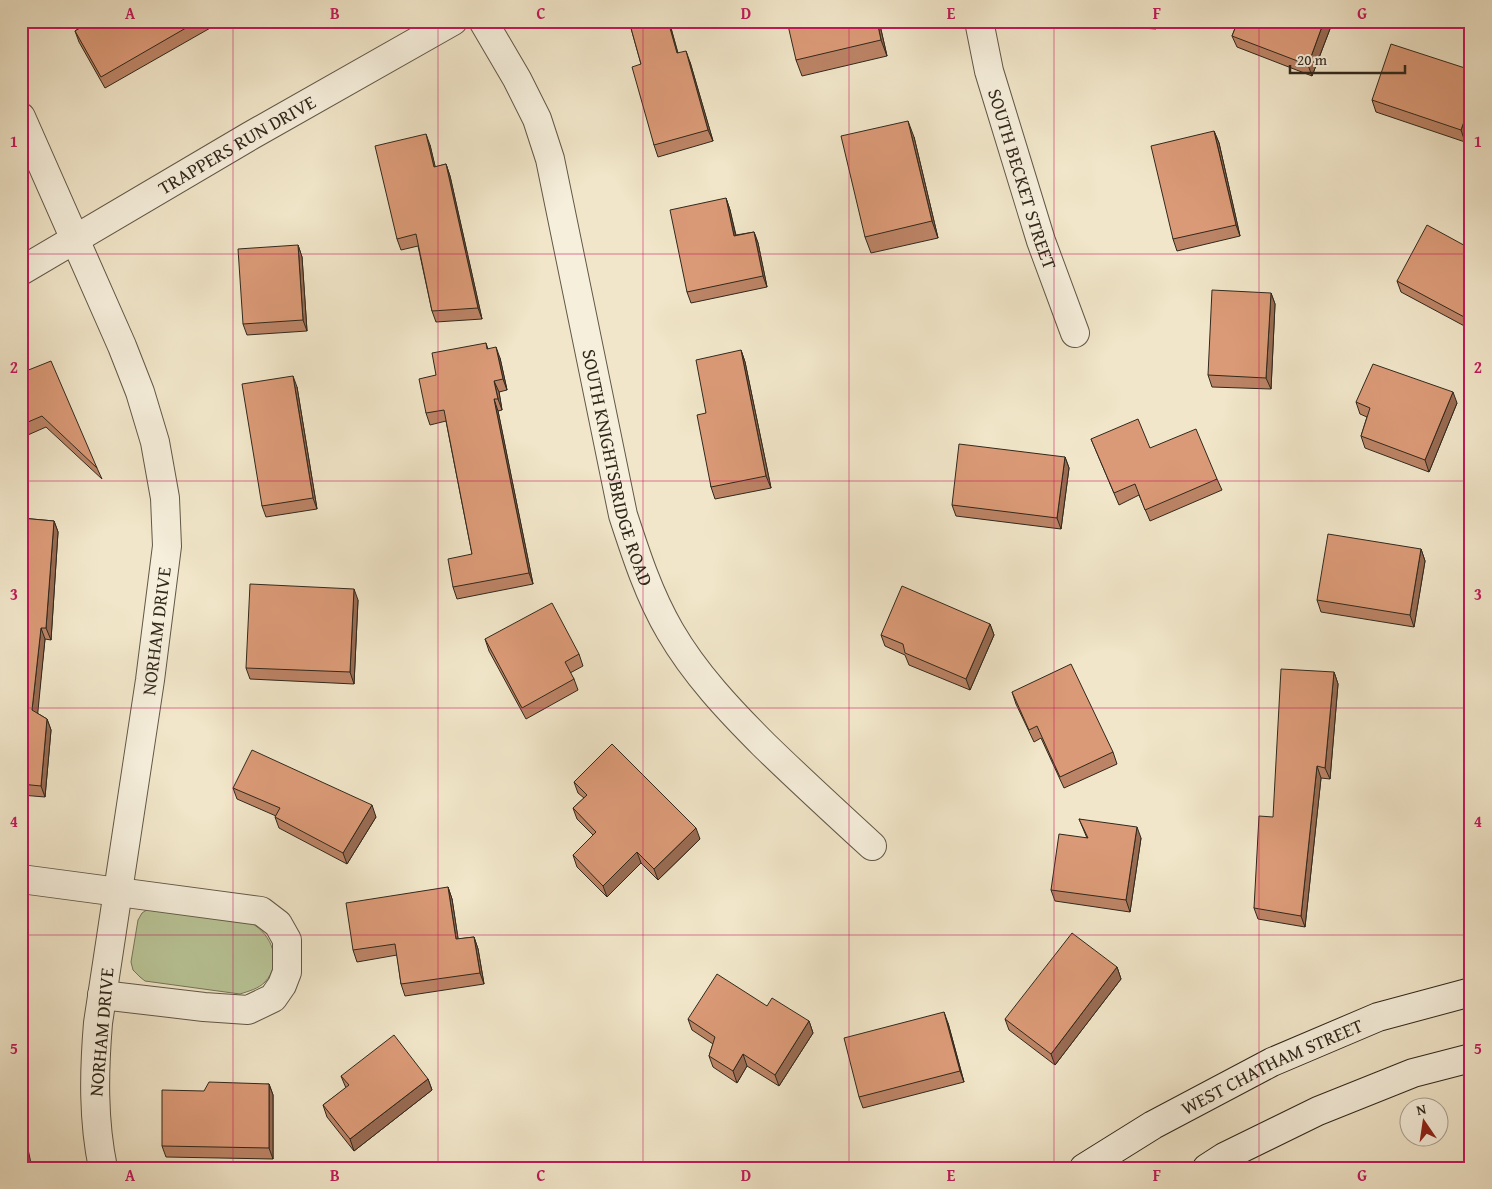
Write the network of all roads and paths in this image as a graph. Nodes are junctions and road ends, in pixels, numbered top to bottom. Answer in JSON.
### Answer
{"nodes":[{"id":1,"x":453,"y":21,"type":"edge"},
{"id":2,"x":483,"y":21,"type":"edge"},
{"id":3,"x":980,"y":21,"type":"edge"},
{"id":4,"x":21,"y":118,"type":"edge"},
{"id":5,"x":75,"y":239,"type":"junction"},
{"id":6,"x":21,"y":270,"type":"edge"},
{"id":7,"x":1075,"y":334,"type":"dead end"},
{"id":8,"x":872,"y":846,"type":"dead end"},
{"id":9,"x":21,"y":880,"type":"edge"},
{"id":10,"x":118,"y":891,"type":"junction"},
{"id":11,"x":1471,"y":992,"type":"edge"},
{"id":12,"x":102,"y":995,"type":"junction"},
{"id":13,"x":1471,"y":1058,"type":"edge"},
{"id":14,"x":103,"y":1168,"type":"edge"},
{"id":15,"x":1084,"y":1168,"type":"edge"},
{"id":16,"x":1207,"y":1168,"type":"edge"}],
"edges":[{"from":1,"to":5,"type":"street","name":"TRAPPERS RUN DRIVE"},
{"from":2,"to":8,"type":"street","name":"SOUTH KNIGHTSBRIDGE ROAD"},
{"from":3,"to":7,"type":"street","name":"SOUTH BECKET STREET"},
{"from":4,"to":5,"type":"street","name":"NORHAM DRIVE"},
{"from":5,"to":6,"type":"street","name":"TRAPPERS RUN DRIVE"},
{"from":5,"to":10,"type":"street","name":"NORHAM DRIVE"},
{"from":9,"to":10,"type":"street"},
{"from":10,"to":12,"type":"street","name":"NORHAM DRIVE"},
{"from":10,"to":12,"type":"street"},
{"from":11,"to":15,"type":"street","name":"WEST CHATHAM STREET"},
{"from":12,"to":14,"type":"street","name":"NORHAM DRIVE"},
{"from":13,"to":16,"type":"street"}]}
